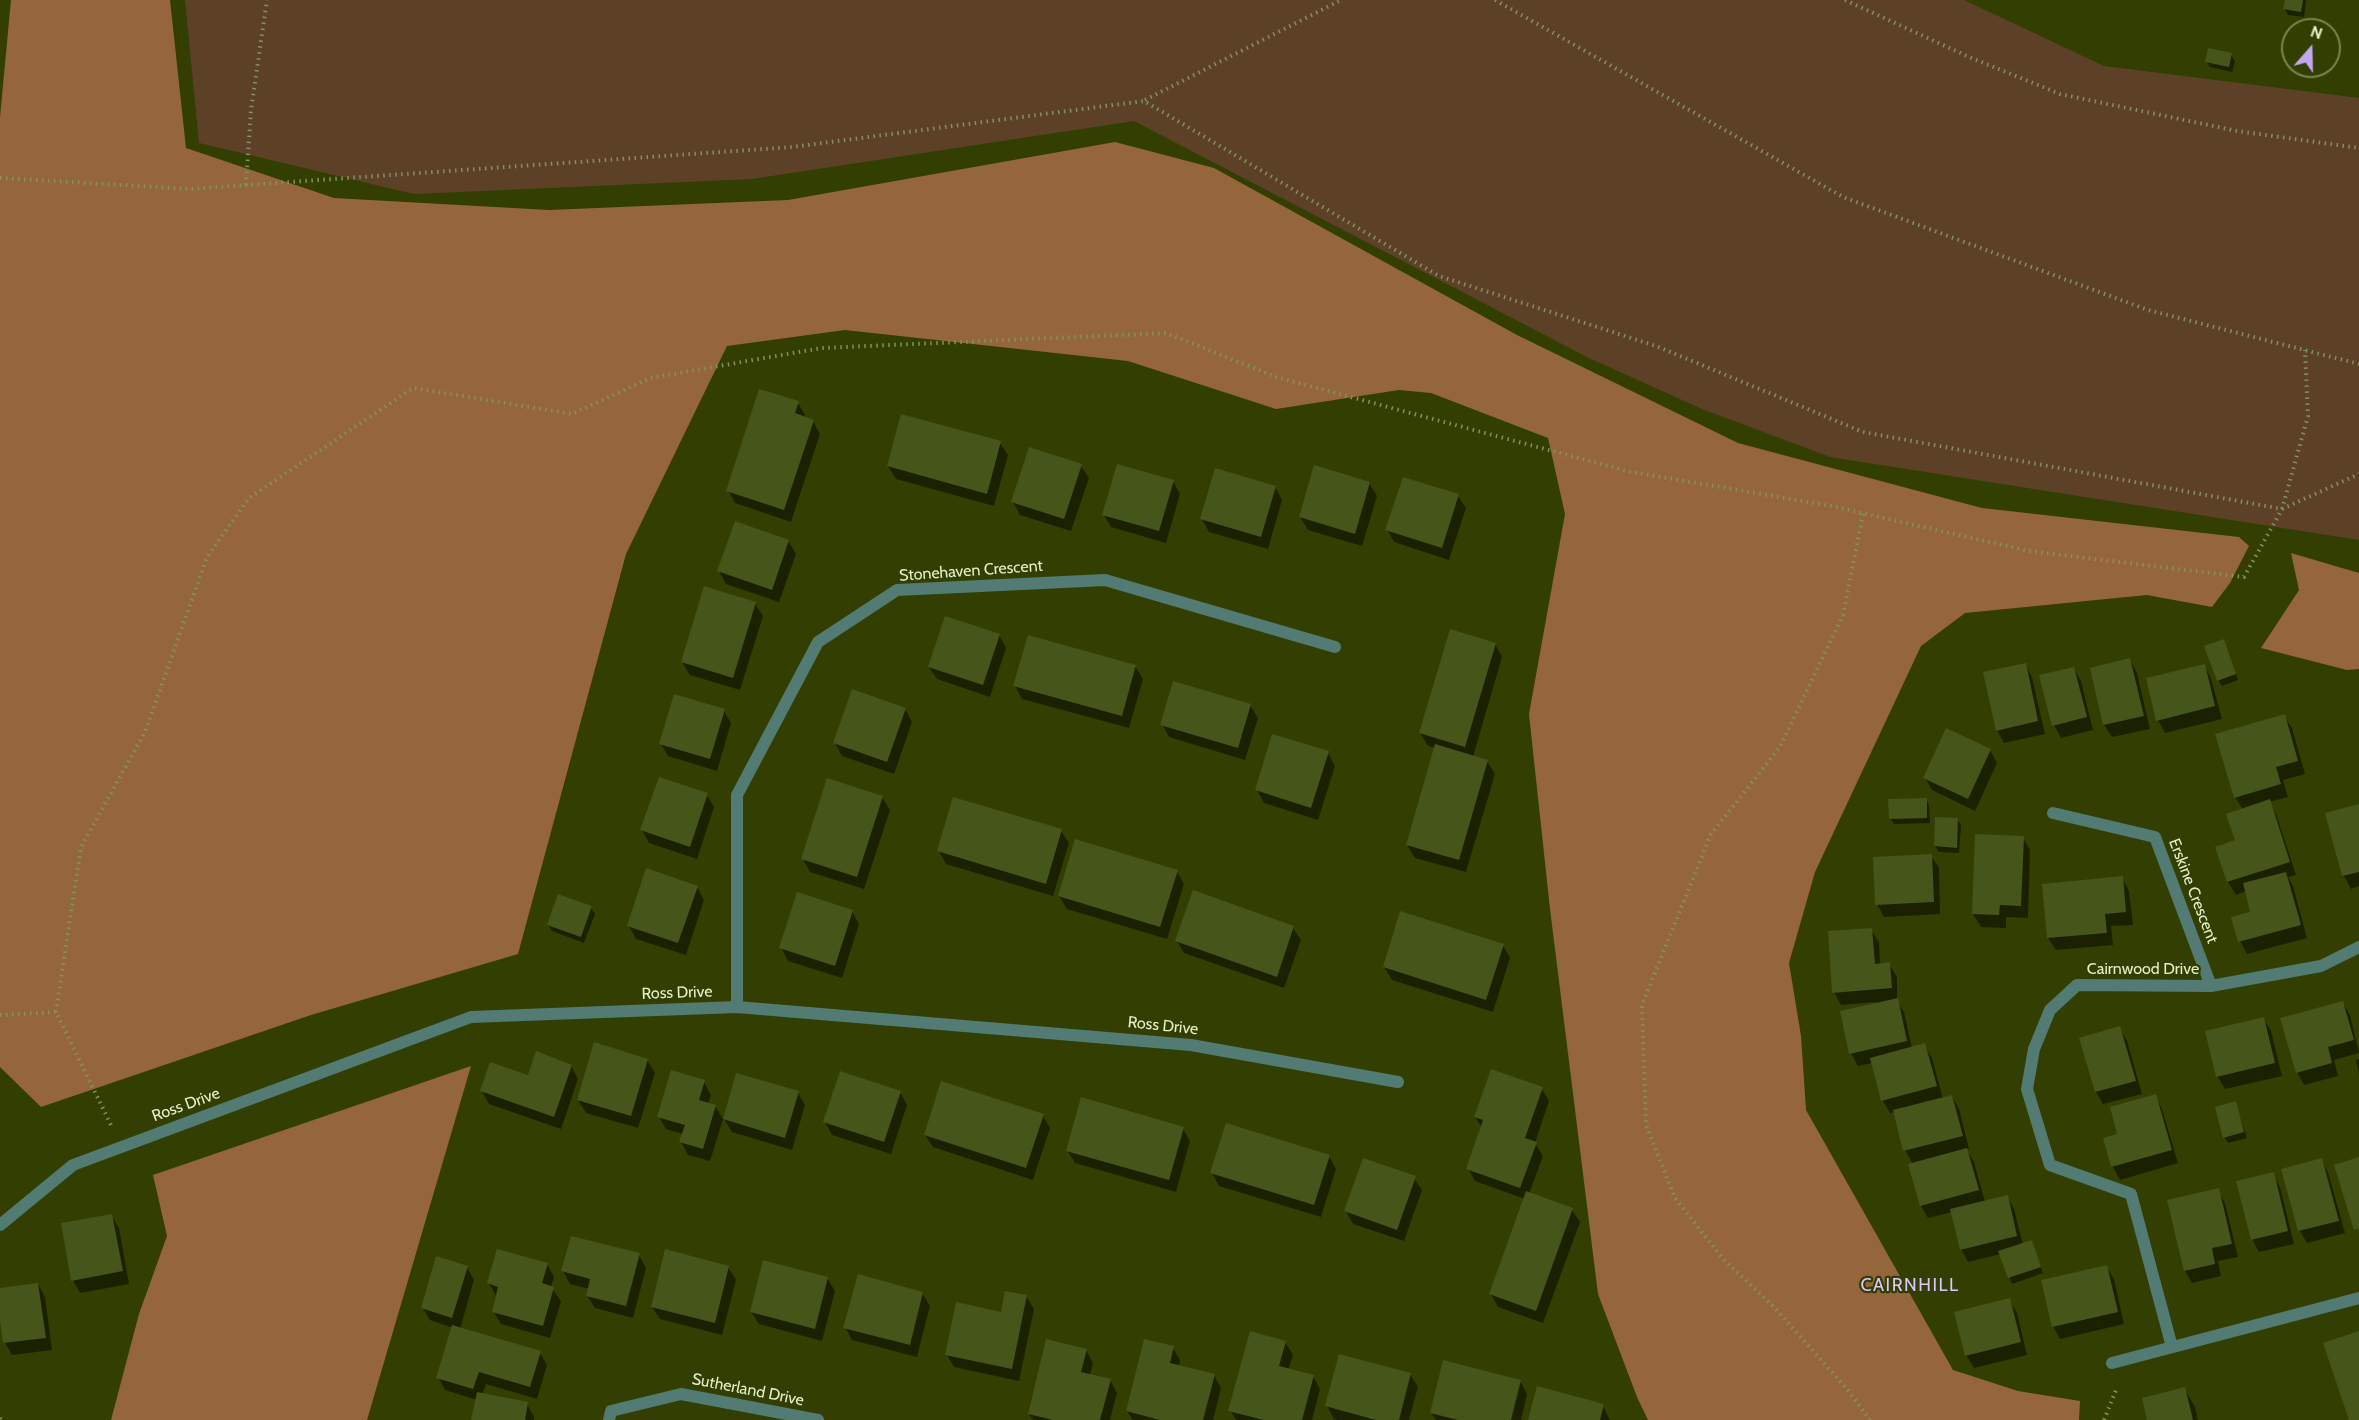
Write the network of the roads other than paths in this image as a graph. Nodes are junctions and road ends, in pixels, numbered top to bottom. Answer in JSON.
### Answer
{"nodes":[{"id":1,"x":1335,"y":647,"type":"dead end"},
{"id":2,"x":2053,"y":813,"type":"dead end"},
{"id":3,"x":2359,"y":947,"type":"edge"},
{"id":4,"x":2211,"y":986,"type":"junction"},
{"id":5,"x":737,"y":1007,"type":"junction"},
{"id":6,"x":1398,"y":1082,"type":"dead end"},
{"id":7,"x":0,"y":1225,"type":"edge"},
{"id":8,"x":2359,"y":1298,"type":"edge"},
{"id":9,"x":2172,"y":1347,"type":"junction"},
{"id":10,"x":2112,"y":1363,"type":"dead end"},
{"id":11,"x":609,"y":1420,"type":"edge"},
{"id":12,"x":818,"y":1420,"type":"edge"}],
"edges":[{"from":1,"to":5,"type":"street","name":"Stonehaven Crescent"},
{"from":2,"to":4,"type":"street","name":"Erskine Crescent"},
{"from":3,"to":4,"type":"street","name":"Cairnwood Drive"},
{"from":4,"to":9,"type":"street","name":"Cairnwood Drive"},
{"from":5,"to":6,"type":"street","name":"Ross Drive"},
{"from":5,"to":7,"type":"street","name":"Ross Drive"},
{"from":8,"to":9,"type":"street"},
{"from":9,"to":10,"type":"street"},
{"from":11,"to":12,"type":"street","name":"Sutherland Drive"}]}
